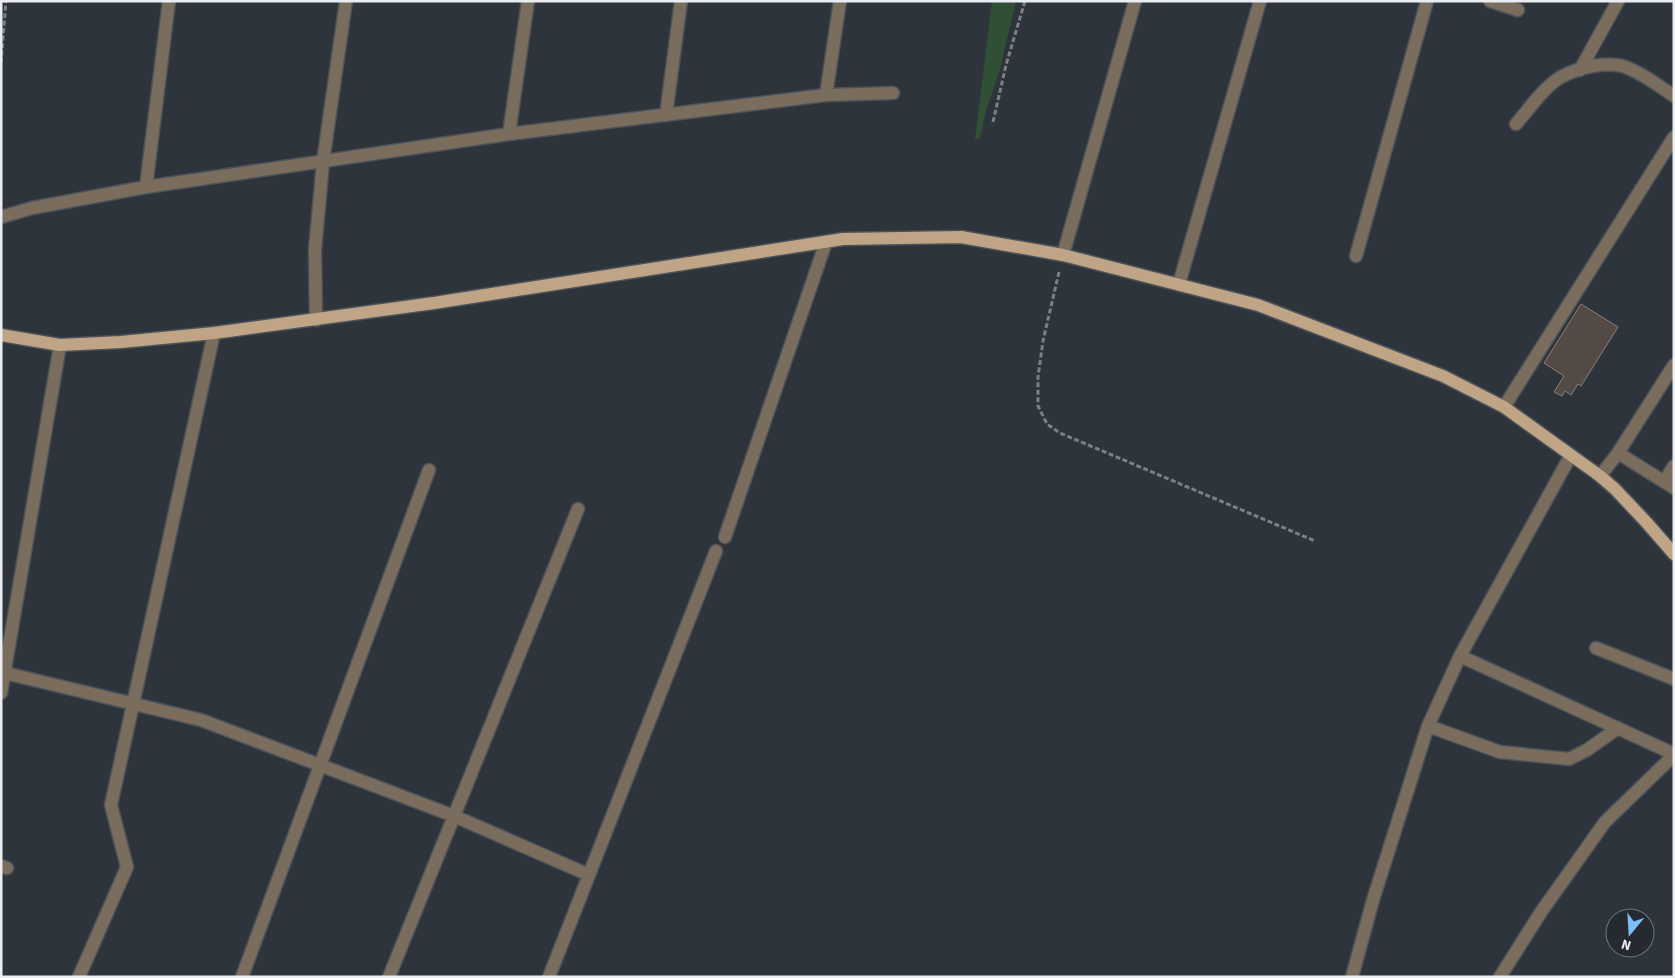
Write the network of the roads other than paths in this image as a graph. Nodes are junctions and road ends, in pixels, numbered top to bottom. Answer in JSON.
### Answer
{"nodes":[{"id":1,"x":169,"y":1,"type":"edge"},
{"id":2,"x":346,"y":1,"type":"edge"},
{"id":3,"x":528,"y":1,"type":"edge"},
{"id":4,"x":681,"y":1,"type":"edge"},
{"id":5,"x":840,"y":1,"type":"edge"},
{"id":6,"x":1135,"y":1,"type":"edge"},
{"id":7,"x":1260,"y":1,"type":"edge"},
{"id":8,"x":1427,"y":1,"type":"edge"},
{"id":9,"x":1490,"y":1,"type":"edge"},
{"id":10,"x":1618,"y":1,"type":"edge"},
{"id":11,"x":1518,"y":10,"type":"dead end"},
{"id":12,"x":1580,"y":70,"type":"junction"},
{"id":13,"x":893,"y":93,"type":"dead end"},
{"id":14,"x":826,"y":95,"type":"junction"},
{"id":15,"x":1674,"y":96,"type":"edge"},
{"id":16,"x":666,"y":115,"type":"junction"},
{"id":17,"x":1516,"y":124,"type":"dead end"},
{"id":18,"x":509,"y":134,"type":"junction"},
{"id":19,"x":1674,"y":137,"type":"edge"},
{"id":20,"x":323,"y":162,"type":"junction"},
{"id":21,"x":146,"y":187,"type":"junction"},
{"id":22,"x":1,"y":217,"type":"edge"},
{"id":23,"x":826,"y":242,"type":"junction"},
{"id":24,"x":1063,"y":255,"type":"junction"},
{"id":25,"x":1356,"y":256,"type":"dead end"},
{"id":26,"x":1180,"y":284,"type":"junction"},
{"id":27,"x":316,"y":320,"type":"junction"},
{"id":28,"x":214,"y":333,"type":"junction"},
{"id":29,"x":1,"y":334,"type":"edge"},
{"id":30,"x":60,"y":345,"type":"junction"},
{"id":31,"x":1674,"y":365,"type":"edge"},
{"id":32,"x":1504,"y":407,"type":"junction"},
{"id":33,"x":1618,"y":453,"type":"junction"},
{"id":34,"x":1571,"y":455,"type":"junction"},
{"id":35,"x":1674,"y":466,"type":"edge"},
{"id":36,"x":429,"y":470,"type":"dead end"},
{"id":37,"x":1600,"y":476,"type":"junction"},
{"id":38,"x":1669,"y":485,"type":"edge"},
{"id":39,"x":578,"y":508,"type":"dead end"},
{"id":40,"x":725,"y":537,"type":"dead end"},
{"id":41,"x":716,"y":552,"type":"dead end"},
{"id":42,"x":1674,"y":554,"type":"edge"},
{"id":43,"x":1596,"y":648,"type":"dead end"},
{"id":44,"x":1460,"y":656,"type":"junction"},
{"id":45,"x":3,"y":672,"type":"edge"},
{"id":46,"x":1674,"y":679,"type":"edge"},
{"id":47,"x":1,"y":693,"type":"edge"},
{"id":48,"x":132,"y":704,"type":"junction"},
{"id":49,"x":1428,"y":726,"type":"junction"},
{"id":50,"x":1618,"y":728,"type":"junction"},
{"id":51,"x":1674,"y":755,"type":"edge"},
{"id":52,"x":320,"y":766,"type":"junction"},
{"id":53,"x":454,"y":816,"type":"junction"},
{"id":54,"x":589,"y":875,"type":"junction"},
{"id":55,"x":79,"y":977,"type":"edge"},
{"id":56,"x":242,"y":977,"type":"edge"},
{"id":57,"x":389,"y":977,"type":"edge"},
{"id":58,"x":549,"y":977,"type":"edge"},
{"id":59,"x":1352,"y":977,"type":"edge"},
{"id":60,"x":1500,"y":977,"type":"edge"}],
"edges":[{"from":1,"to":21,"type":"street"},
{"from":2,"to":20,"type":"street"},
{"from":3,"to":18,"type":"street"},
{"from":4,"to":16,"type":"street"},
{"from":5,"to":14,"type":"street"},
{"from":6,"to":24,"type":"street"},
{"from":7,"to":26,"type":"street"},
{"from":8,"to":25,"type":"street"},
{"from":9,"to":11,"type":"street"},
{"from":10,"to":12,"type":"street"},
{"from":12,"to":15,"type":"street"},
{"from":12,"to":17,"type":"street"},
{"from":13,"to":14,"type":"street"},
{"from":14,"to":16,"type":"street"},
{"from":16,"to":18,"type":"street"},
{"from":18,"to":20,"type":"street"},
{"from":19,"to":32,"type":"street"},
{"from":20,"to":21,"type":"street"},
{"from":20,"to":27,"type":"street"},
{"from":21,"to":22,"type":"street"},
{"from":23,"to":24,"type":"main road"},
{"from":23,"to":27,"type":"main road"},
{"from":23,"to":40,"type":"street"},
{"from":24,"to":26,"type":"main road"},
{"from":26,"to":32,"type":"main road"},
{"from":27,"to":28,"type":"main road"},
{"from":28,"to":30,"type":"main road"},
{"from":28,"to":48,"type":"street"},
{"from":29,"to":30,"type":"main road"},
{"from":30,"to":45,"type":"street"},
{"from":31,"to":33,"type":"street"},
{"from":32,"to":34,"type":"main road"},
{"from":33,"to":37,"type":"street"},
{"from":33,"to":38,"type":"street"},
{"from":34,"to":37,"type":"main road"},
{"from":34,"to":44,"type":"street"},
{"from":35,"to":38,"type":"street"},
{"from":36,"to":52,"type":"street"},
{"from":37,"to":42,"type":"main road"},
{"from":39,"to":53,"type":"street"},
{"from":41,"to":54,"type":"street"},
{"from":43,"to":46,"type":"street"},
{"from":44,"to":49,"type":"street"},
{"from":44,"to":50,"type":"street"},
{"from":45,"to":47,"type":"street"},
{"from":45,"to":48,"type":"street"},
{"from":48,"to":52,"type":"street"},
{"from":48,"to":55,"type":"street"},
{"from":49,"to":50,"type":"street"},
{"from":49,"to":59,"type":"street"},
{"from":50,"to":51,"type":"street"},
{"from":51,"to":60,"type":"street"},
{"from":52,"to":53,"type":"street"},
{"from":52,"to":56,"type":"street"},
{"from":53,"to":54,"type":"street"},
{"from":53,"to":57,"type":"street"},
{"from":54,"to":58,"type":"street"}]}
